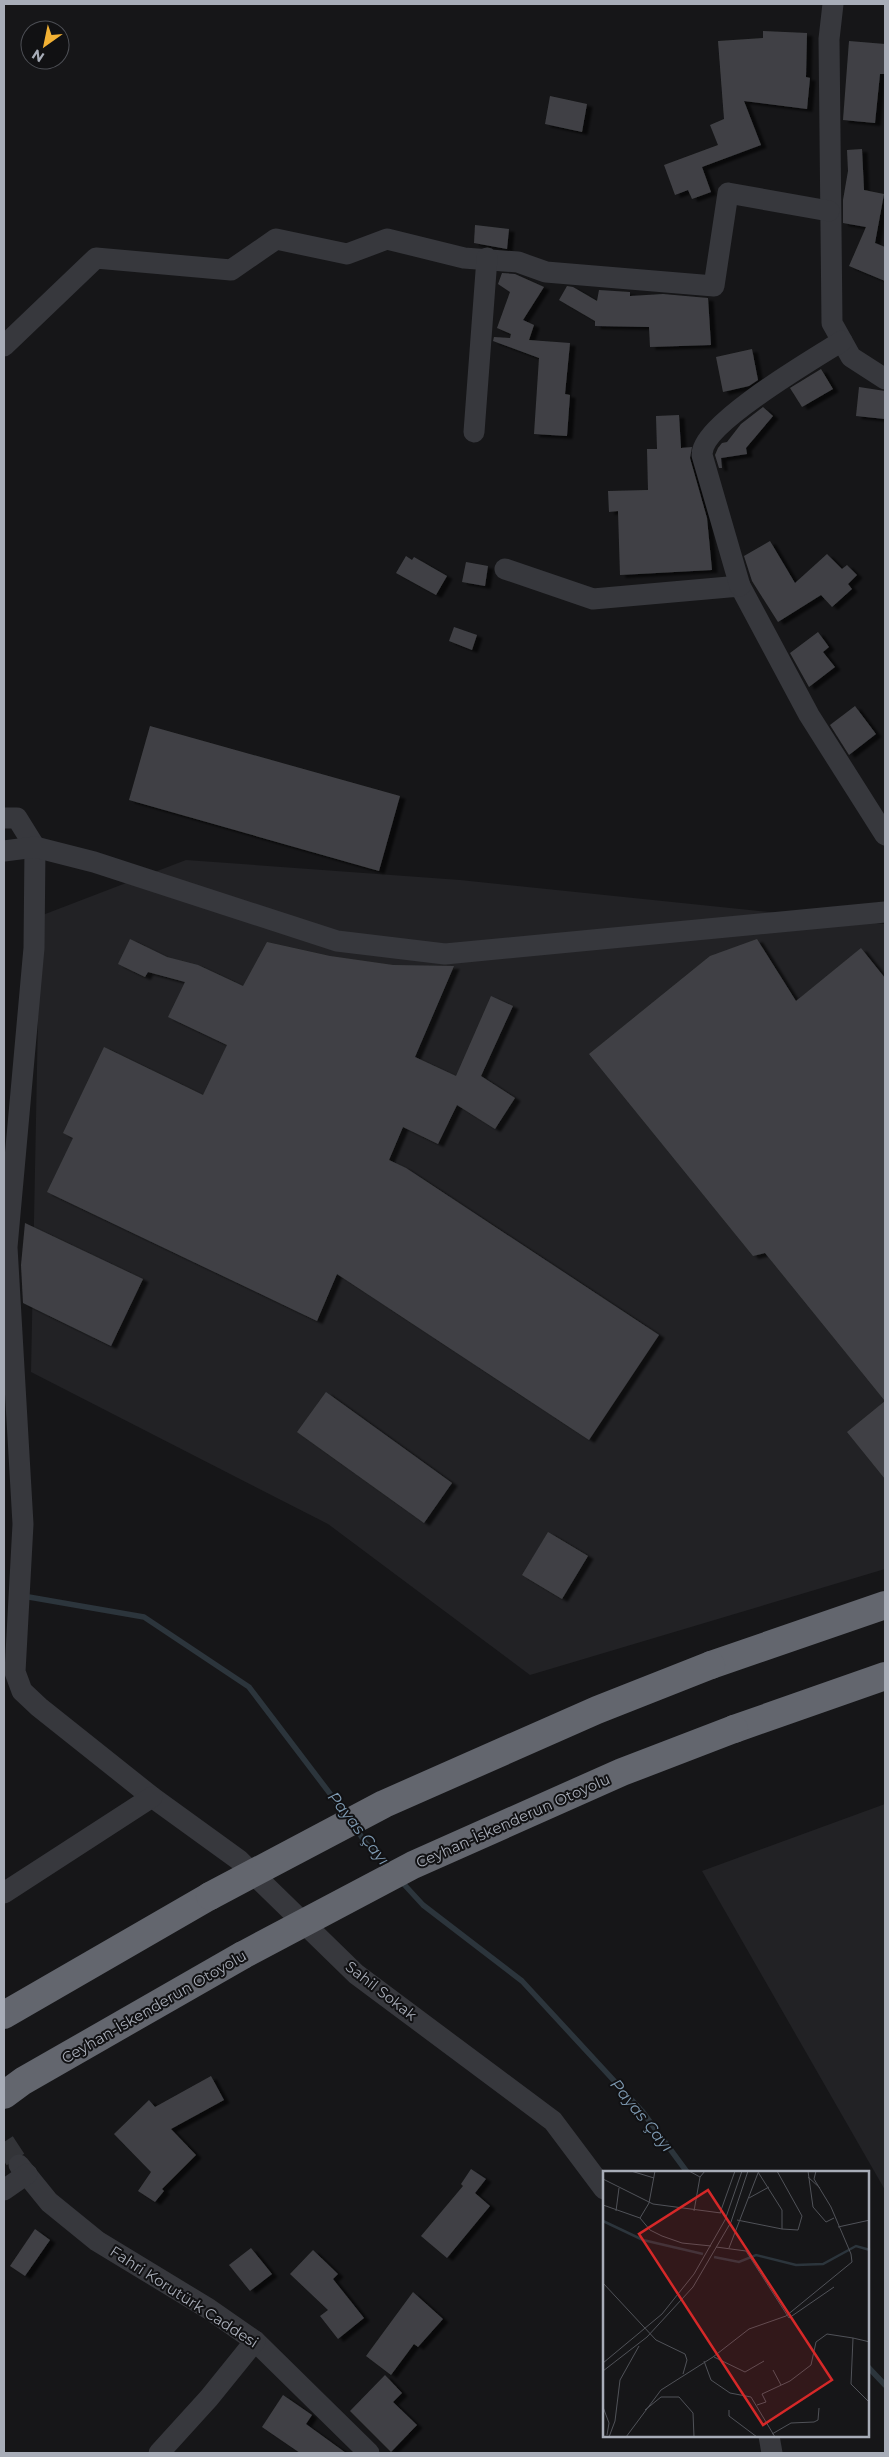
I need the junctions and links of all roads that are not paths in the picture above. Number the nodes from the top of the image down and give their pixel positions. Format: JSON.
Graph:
{"nodes":[{"id":1,"x":832,"y":4,"type":"edge"},
{"id":2,"x":829,"y":211,"type":"junction"},
{"id":3,"x":487,"y":258,"type":"junction"},
{"id":4,"x":842,"y":341,"type":"junction"},
{"id":5,"x":4,"y":346,"type":"edge"},
{"id":6,"x":885,"y":379,"type":"edge"},
{"id":7,"x":474,"y":432,"type":"dead end"},
{"id":8,"x":505,"y":569,"type":"dead end"},
{"id":9,"x":740,"y":586,"type":"junction"},
{"id":10,"x":4,"y":818,"type":"edge"},
{"id":11,"x":885,"y":835,"type":"edge"},
{"id":12,"x":34,"y":847,"type":"junction"},
{"id":13,"x":4,"y":852,"type":"edge"},
{"id":14,"x":885,"y":912,"type":"edge"},
{"id":15,"x":885,"y":1605,"type":"edge"},
{"id":16,"x":885,"y":1676,"type":"edge"},
{"id":17,"x":152,"y":1797,"type":"junction"},
{"id":18,"x":4,"y":1893,"type":"edge"},
{"id":19,"x":4,"y":2015,"type":"edge"},
{"id":20,"x":14,"y":2088,"type":"edge"},
{"id":21,"x":603,"y":2188,"type":"edge"},
{"id":22,"x":4,"y":2190,"type":"edge"},
{"id":23,"x":255,"y":2341,"type":"junction"},
{"id":24,"x":769,"y":2437,"type":"edge"},
{"id":25,"x":159,"y":2453,"type":"edge"},
{"id":26,"x":369,"y":2453,"type":"edge"},
{"id":27,"x":772,"y":2453,"type":"edge"}],
"edges":[{"from":1,"to":2,"type":"street"},
{"from":2,"to":3,"type":"street"},
{"from":2,"to":4,"type":"street"},
{"from":3,"to":5,"type":"street"},
{"from":3,"to":7,"type":"street"},
{"from":4,"to":6,"type":"street"},
{"from":4,"to":9,"type":"street"},
{"from":8,"to":9,"type":"street"},
{"from":9,"to":11,"type":"street"},
{"from":10,"to":12,"type":"street"},
{"from":12,"to":13,"type":"street"},
{"from":12,"to":14,"type":"street"},
{"from":12,"to":17,"type":"street","name":"Sahil Sokak"},
{"from":15,"to":19,"type":"highway","bridge":true},
{"from":16,"to":20,"type":"highway","name":"Ceyhan-İskenderun Otoyolu","bridge":true},
{"from":17,"to":18,"type":"street"},
{"from":17,"to":21,"type":"street","name":"Sahil Sokak"},
{"from":22,"to":23,"type":"street","name":"Fahri Korutürk Caddesi"},
{"from":23,"to":25,"type":"street"},
{"from":23,"to":26,"type":"street","name":"Fahri Korutürk Caddesi"},
{"from":24,"to":27,"type":"street"}]}
